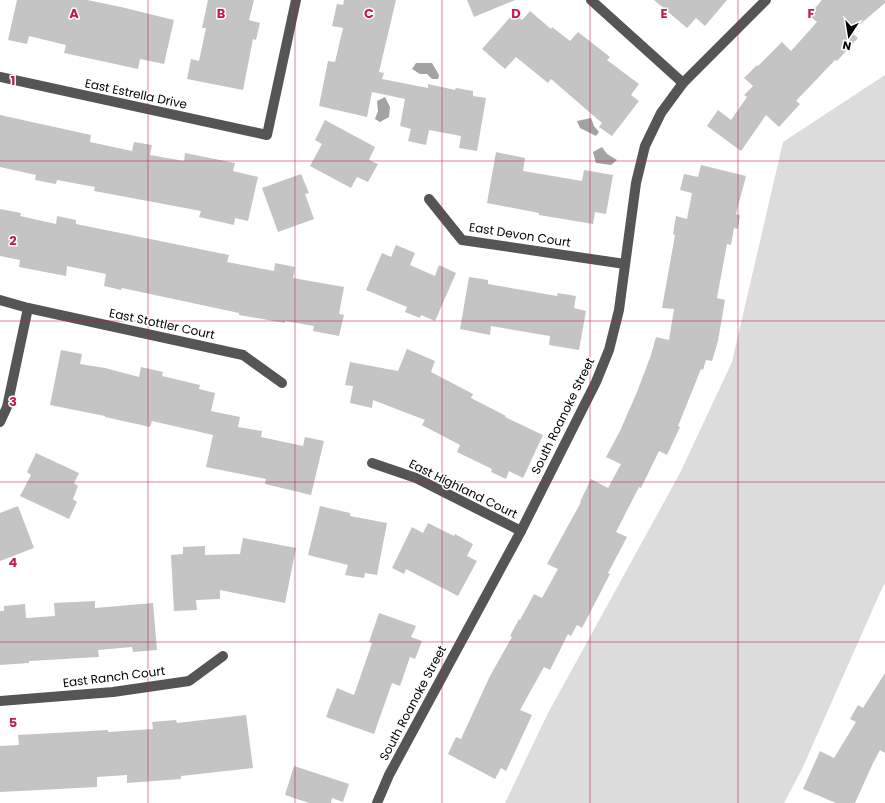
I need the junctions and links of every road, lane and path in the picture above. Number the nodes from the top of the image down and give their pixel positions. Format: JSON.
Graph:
{"nodes":[{"id":1,"x":296,"y":0,"type":"edge"},
{"id":2,"x":591,"y":0,"type":"edge"},
{"id":3,"x":766,"y":0,"type":"edge"},
{"id":4,"x":0,"y":78,"type":"edge"},
{"id":5,"x":683,"y":84,"type":"junction"},
{"id":6,"x":429,"y":199,"type":"dead end"},
{"id":7,"x":626,"y":264,"type":"junction"},
{"id":8,"x":0,"y":300,"type":"edge"},
{"id":9,"x":28,"y":308,"type":"junction"},
{"id":10,"x":282,"y":383,"type":"dead end"},
{"id":11,"x":0,"y":422,"type":"edge"},
{"id":12,"x":372,"y":463,"type":"dead end"},
{"id":13,"x":521,"y":531,"type":"junction"},
{"id":14,"x":223,"y":656,"type":"dead end"},
{"id":15,"x":0,"y":701,"type":"edge"},
{"id":16,"x":377,"y":803,"type":"edge"}],
"edges":[{"from":1,"to":4,"type":"street","name":"East Estrella Drive"},
{"from":2,"to":5,"type":"street"},
{"from":3,"to":5,"type":"street","name":"South Roanoke Street"},
{"from":5,"to":7,"type":"street","name":"South Roanoke Street"},
{"from":6,"to":7,"type":"street","name":"East Devon Court"},
{"from":7,"to":13,"type":"street","name":"South Roanoke Street"},
{"from":8,"to":9,"type":"street","name":"East Stottler Court"},
{"from":9,"to":10,"type":"street","name":"East Stottler Court"},
{"from":9,"to":11,"type":"street"},
{"from":12,"to":13,"type":"street","name":"East Highland Court"},
{"from":13,"to":16,"type":"street","name":"South Roanoke Street"},
{"from":14,"to":15,"type":"street","name":"East Ranch Court"}]}
